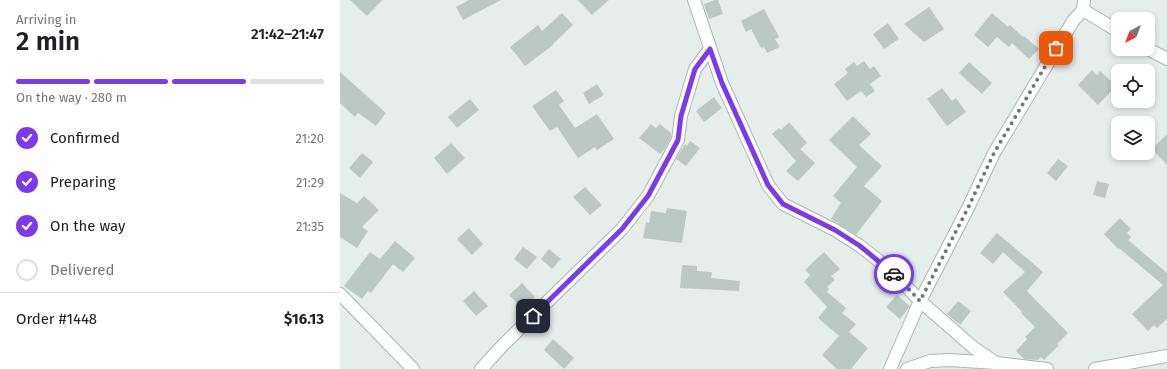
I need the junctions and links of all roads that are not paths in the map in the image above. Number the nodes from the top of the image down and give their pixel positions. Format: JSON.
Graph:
{"nodes":[{"id":1,"x":694,"y":0,"type":"edge"},
{"id":2,"x":1084,"y":5,"type":"edge"},
{"id":3,"x":1111,"y":26,"type":"edge"},
{"id":4,"x":710,"y":49,"type":"junction"},
{"id":5,"x":1155,"y":53,"type":"edge"},
{"id":6,"x":1167,"y":59,"type":"edge"},
{"id":7,"x":340,"y":294,"type":"edge"},
{"id":8,"x":920,"y":301,"type":"junction"},
{"id":9,"x":1167,"y":356,"type":"edge"},
{"id":10,"x":996,"y":362,"type":"junction"},
{"id":11,"x":413,"y":369,"type":"edge"},
{"id":12,"x":481,"y":369,"type":"edge"},
{"id":13,"x":890,"y":369,"type":"edge"},
{"id":14,"x":908,"y":369,"type":"edge"},
{"id":15,"x":1047,"y":369,"type":"edge"},
{"id":16,"x":1095,"y":369,"type":"edge"}],
"edges":[{"from":1,"to":4,"type":"street"},
{"from":2,"to":3,"type":"street"},
{"from":2,"to":8,"type":"street"},
{"from":4,"to":8,"type":"street"},
{"from":4,"to":12,"type":"street"},
{"from":5,"to":6,"type":"street"},
{"from":7,"to":11,"type":"street"},
{"from":8,"to":10,"type":"street"},
{"from":8,"to":13,"type":"street"},
{"from":9,"to":16,"type":"street"},
{"from":10,"to":14,"type":"street"},
{"from":10,"to":15,"type":"street"}]}
